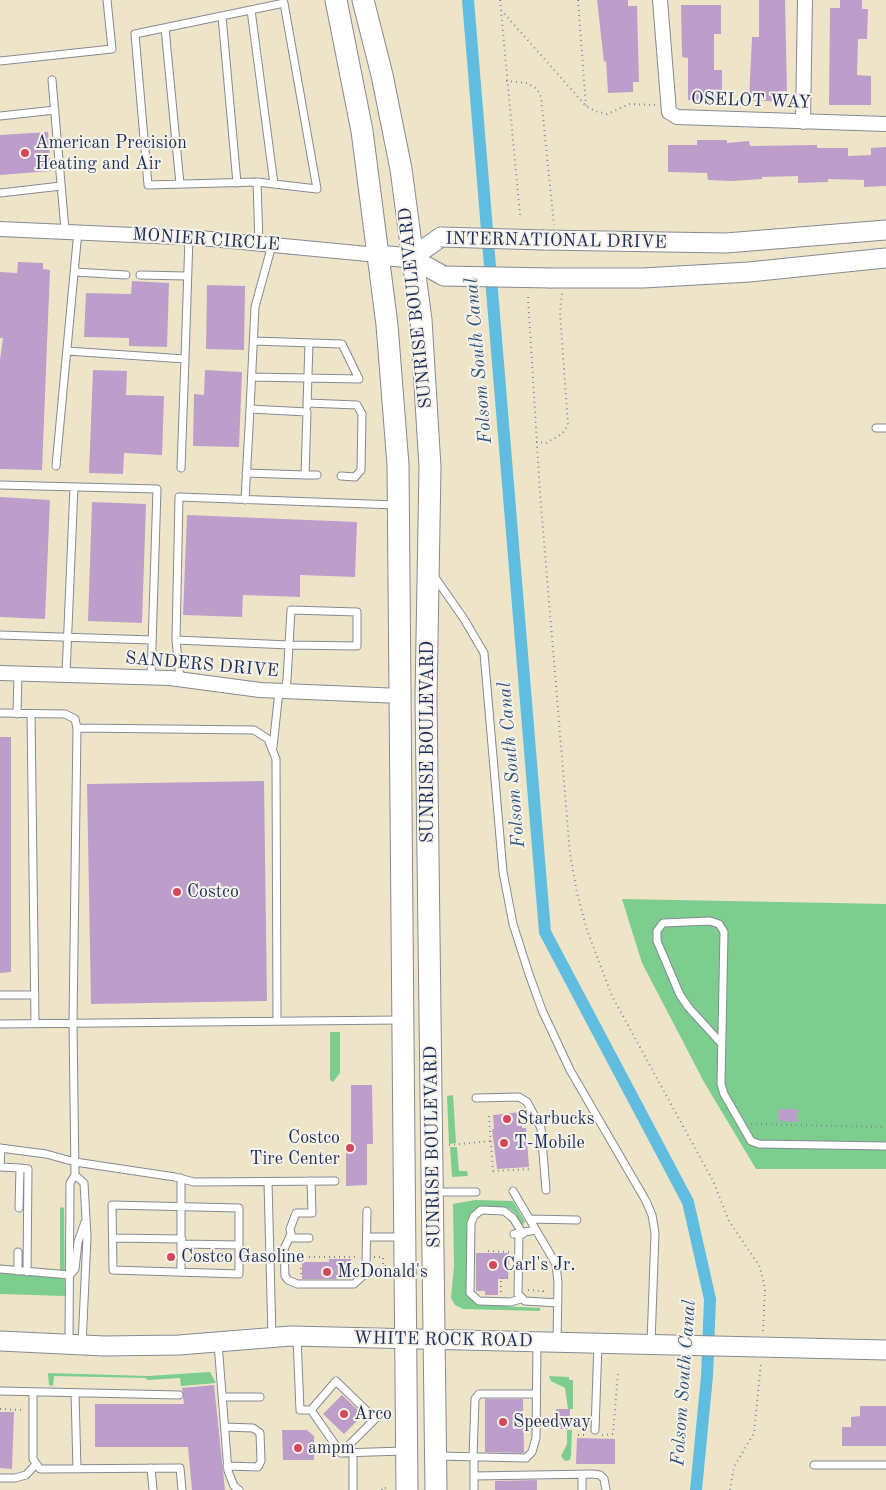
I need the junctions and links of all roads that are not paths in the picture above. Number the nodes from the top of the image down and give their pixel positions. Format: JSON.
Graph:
{"nodes":[{"id":1,"x":107,"y":0,"type":"edge"},
{"id":2,"x":336,"y":0,"type":"edge"},
{"id":3,"x":363,"y":0,"type":"edge"},
{"id":4,"x":660,"y":0,"type":"edge"},
{"id":5,"x":805,"y":0,"type":"edge"},
{"id":6,"x":251,"y":10,"type":"junction"},
{"id":7,"x":222,"y":16,"type":"junction"},
{"id":8,"x":165,"y":28,"type":"junction"},
{"id":9,"x":0,"y":61,"type":"edge"},
{"id":10,"x":52,"y":80,"type":"dead end"},
{"id":11,"x":55,"y":110,"type":"junction"},
{"id":12,"x":0,"y":116,"type":"edge"},
{"id":13,"x":803,"y":122,"type":"junction"},
{"id":14,"x":886,"y":124,"type":"edge"},
{"id":15,"x":257,"y":182,"type":"junction"},
{"id":16,"x":237,"y":183,"type":"junction"},
{"id":17,"x":180,"y":184,"type":"junction"},
{"id":18,"x":274,"y":184,"type":"junction"},
{"id":19,"x":61,"y":186,"type":"junction"},
{"id":20,"x":0,"y":193,"type":"edge"},
{"id":21,"x":0,"y":228,"type":"edge"},
{"id":22,"x":886,"y":230,"type":"edge"},
{"id":23,"x":72,"y":231,"type":"junction"},
{"id":24,"x":189,"y":237,"type":"junction"},
{"id":25,"x":266,"y":244,"type":"junction"},
{"id":26,"x":378,"y":255,"type":"junction"},
{"id":27,"x":412,"y":258,"type":"junction"},
{"id":28,"x":886,"y":258,"type":"edge"},
{"id":29,"x":74,"y":272,"type":"junction"},
{"id":30,"x":126,"y":274,"type":"dead end"},
{"id":31,"x":140,"y":275,"type":"dead end"},
{"id":32,"x":186,"y":276,"type":"junction"},
{"id":33,"x":254,"y":342,"type":"junction"},
{"id":34,"x":309,"y":343,"type":"junction"},
{"id":35,"x":67,"y":351,"type":"junction"},
{"id":36,"x":185,"y":359,"type":"junction"},
{"id":37,"x":252,"y":377,"type":"junction"},
{"id":38,"x":308,"y":378,"type":"junction"},
{"id":39,"x":307,"y":403,"type":"junction"},
{"id":40,"x":250,"y":409,"type":"junction"},
{"id":41,"x":307,"y":412,"type":"junction"},
{"id":42,"x":876,"y":428,"type":"dead end"},
{"id":43,"x":886,"y":428,"type":"edge"},
{"id":44,"x":56,"y":466,"type":"dead end"},
{"id":45,"x":180,"y":468,"type":"dead end"},
{"id":46,"x":246,"y":473,"type":"junction"},
{"id":47,"x":305,"y":475,"type":"junction"},
{"id":48,"x":317,"y":475,"type":"dead end"},
{"id":49,"x":341,"y":476,"type":"dead end"},
{"id":50,"x":0,"y":485,"type":"edge"},
{"id":51,"x":74,"y":487,"type":"junction"},
{"id":52,"x":245,"y":500,"type":"junction"},
{"id":53,"x":398,"y":505,"type":"junction"},
{"id":54,"x":428,"y":569,"type":"junction"},
{"id":55,"x":0,"y":635,"type":"edge"},
{"id":56,"x":68,"y":637,"type":"junction"},
{"id":57,"x":152,"y":640,"type":"junction"},
{"id":58,"x":176,"y":640,"type":"junction"},
{"id":59,"x":289,"y":645,"type":"junction"},
{"id":60,"x":0,"y":673,"type":"edge"},
{"id":61,"x":18,"y":673,"type":"junction"},
{"id":62,"x":66,"y":674,"type":"junction"},
{"id":63,"x":151,"y":677,"type":"junction"},
{"id":64,"x":180,"y":679,"type":"junction"},
{"id":65,"x":282,"y":691,"type":"junction"},
{"id":66,"x":401,"y":696,"type":"junction"},
{"id":67,"x":0,"y":714,"type":"edge"},
{"id":68,"x":17,"y":714,"type":"junction"},
{"id":69,"x":31,"y":714,"type":"junction"},
{"id":70,"x":77,"y":728,"type":"junction"},
{"id":71,"x":273,"y":747,"type":"junction"},
{"id":72,"x":427,"y":764,"type":"junction"},
{"id":73,"x":0,"y":995,"type":"edge"},
{"id":74,"x":35,"y":995,"type":"junction"},
{"id":75,"x":404,"y":1020,"type":"junction"},
{"id":76,"x":277,"y":1021,"type":"junction"},
{"id":77,"x":35,"y":1023,"type":"junction"},
{"id":78,"x":73,"y":1023,"type":"junction"},
{"id":79,"x":0,"y":1024,"type":"edge"},
{"id":80,"x":721,"y":1043,"type":"junction"},
{"id":81,"x":476,"y":1098,"type":"dead end"},
{"id":82,"x":886,"y":1146,"type":"edge"},
{"id":83,"x":0,"y":1148,"type":"edge"},
{"id":84,"x":75,"y":1162,"type":"junction"},
{"id":85,"x":0,"y":1167,"type":"edge"},
{"id":86,"x":20,"y":1168,"type":"junction"},
{"id":87,"x":76,"y":1175,"type":"junction"},
{"id":88,"x":181,"y":1178,"type":"junction"},
{"id":89,"x":336,"y":1181,"type":"dead end"},
{"id":90,"x":268,"y":1182,"type":"junction"},
{"id":91,"x":311,"y":1182,"type":"junction"},
{"id":92,"x":546,"y":1190,"type":"dead end"},
{"id":93,"x":513,"y":1191,"type":"dead end"},
{"id":94,"x":433,"y":1192,"type":"junction"},
{"id":95,"x":476,"y":1192,"type":"dead end"},
{"id":96,"x":182,"y":1207,"type":"junction"},
{"id":97,"x":19,"y":1208,"type":"dead end"},
{"id":98,"x":366,"y":1211,"type":"dead end"},
{"id":99,"x":530,"y":1219,"type":"junction"},
{"id":100,"x":577,"y":1220,"type":"dead end"},
{"id":101,"x":86,"y":1221,"type":"junction"},
{"id":102,"x":536,"y":1230,"type":"junction"},
{"id":103,"x":291,"y":1234,"type":"junction"},
{"id":104,"x":518,"y":1234,"type":"junction"},
{"id":105,"x":367,"y":1237,"type":"junction"},
{"id":106,"x":406,"y":1237,"type":"junction"},
{"id":107,"x":113,"y":1238,"type":"junction"},
{"id":108,"x":309,"y":1238,"type":"dead end"},
{"id":109,"x":182,"y":1241,"type":"junction"},
{"id":110,"x":239,"y":1245,"type":"junction"},
{"id":111,"x":18,"y":1252,"type":"dead end"},
{"id":112,"x":0,"y":1269,"type":"edge"},
{"id":113,"x":18,"y":1271,"type":"junction"},
{"id":114,"x":27,"y":1272,"type":"junction"},
{"id":115,"x":181,"y":1272,"type":"junction"},
{"id":116,"x":70,"y":1275,"type":"junction"},
{"id":117,"x":521,"y":1299,"type":"junction"},
{"id":118,"x":558,"y":1303,"type":"junction"},
{"id":119,"x":297,"y":1336,"type":"junction"},
{"id":120,"x":272,"y":1338,"type":"junction"},
{"id":121,"x":406,"y":1340,"type":"junction"},
{"id":122,"x":436,"y":1340,"type":"junction"},
{"id":123,"x":0,"y":1341,"type":"edge"},
{"id":124,"x":218,"y":1342,"type":"junction"},
{"id":125,"x":537,"y":1342,"type":"junction"},
{"id":126,"x":557,"y":1342,"type":"junction"},
{"id":127,"x":598,"y":1343,"type":"junction"},
{"id":128,"x":657,"y":1343,"type":"junction"},
{"id":129,"x":76,"y":1345,"type":"junction"},
{"id":130,"x":886,"y":1350,"type":"edge"},
{"id":131,"x":0,"y":1391,"type":"edge"},
{"id":132,"x":33,"y":1392,"type":"junction"},
{"id":133,"x":75,"y":1393,"type":"junction"},
{"id":134,"x":536,"y":1394,"type":"junction"},
{"id":135,"x":180,"y":1395,"type":"dead end"},
{"id":136,"x":222,"y":1397,"type":"junction"},
{"id":137,"x":260,"y":1398,"type":"dead end"},
{"id":138,"x":311,"y":1410,"type":"junction"},
{"id":139,"x":225,"y":1427,"type":"junction"},
{"id":140,"x":595,"y":1432,"type":"road end"},
{"id":141,"x":407,"y":1451,"type":"junction"},
{"id":142,"x":353,"y":1452,"type":"junction"},
{"id":143,"x":341,"y":1453,"type":"junction"},
{"id":144,"x":436,"y":1456,"type":"junction"},
{"id":145,"x":473,"y":1457,"type":"junction"},
{"id":146,"x":36,"y":1464,"type":"junction"},
{"id":147,"x":886,"y":1464,"type":"edge"},
{"id":148,"x":228,"y":1466,"type":"junction"},
{"id":149,"x":814,"y":1466,"type":"dead end"},
{"id":150,"x":77,"y":1468,"type":"junction"},
{"id":151,"x":151,"y":1468,"type":"junction"},
{"id":152,"x":582,"y":1475,"type":"junction"},
{"id":153,"x":474,"y":1476,"type":"junction"},
{"id":154,"x":0,"y":1478,"type":"edge"},
{"id":155,"x":153,"y":1490,"type":"edge"},
{"id":156,"x":182,"y":1490,"type":"edge"},
{"id":157,"x":240,"y":1490,"type":"edge"},
{"id":158,"x":353,"y":1490,"type":"edge"},
{"id":159,"x":407,"y":1490,"type":"edge"},
{"id":160,"x":436,"y":1490,"type":"edge"},
{"id":161,"x":474,"y":1490,"type":"edge"},
{"id":162,"x":582,"y":1490,"type":"edge"},
{"id":163,"x":606,"y":1490,"type":"edge"}],
"edges":[{"from":1,"to":9,"type":"lane"},
{"from":2,"to":26,"type":"main road","name":"SUNRISE BOULEVARD"},
{"from":3,"to":27,"type":"main road","name":"SUNRISE BOULEVARD"},
{"from":4,"to":13,"type":"street","name":"OSELOT WAY"},
{"from":5,"to":13,"type":"street"},
{"from":6,"to":7,"type":"lane"},
{"from":6,"to":18,"type":"lane"},
{"from":6,"to":18,"type":"lane"},
{"from":7,"to":8,"type":"lane"},
{"from":7,"to":16,"type":"lane"},
{"from":8,"to":17,"type":"lane"},
{"from":8,"to":17,"type":"lane"},
{"from":10,"to":11,"type":"lane"},
{"from":11,"to":12,"type":"lane"},
{"from":11,"to":19,"type":"lane"},
{"from":13,"to":14,"type":"street","name":"OSELOT WAY"},
{"from":15,"to":16,"type":"lane"},
{"from":15,"to":18,"type":"lane"},
{"from":15,"to":25,"type":"lane"},
{"from":16,"to":17,"type":"lane"},
{"from":19,"to":20,"type":"lane"},
{"from":19,"to":23,"type":"lane"},
{"from":21,"to":23,"type":"street","name":"MONIER CIRCLE"},
{"from":22,"to":27,"type":"main road","name":"INTERNATIONAL DRIVE","bridge":true},
{"from":23,"to":24,"type":"street","name":"MONIER CIRCLE"},
{"from":23,"to":29,"type":"lane"},
{"from":24,"to":25,"type":"street","name":"MONIER CIRCLE"},
{"from":24,"to":32,"type":"lane"},
{"from":25,"to":26,"type":"street","name":"MONIER CIRCLE"},
{"from":25,"to":33,"type":"lane"},
{"from":26,"to":27,"type":"main road","name":"MONIER CIRCLE"},
{"from":26,"to":53,"type":"main road","name":"SUNRISE BOULEVARD"},
{"from":27,"to":28,"type":"main road","name":"INTERNATIONAL DRIVE","bridge":true},
{"from":27,"to":54,"type":"main road","name":"SUNRISE BOULEVARD"},
{"from":29,"to":30,"type":"lane"},
{"from":29,"to":35,"type":"lane"},
{"from":31,"to":32,"type":"lane"},
{"from":32,"to":36,"type":"lane"},
{"from":33,"to":34,"type":"lane"},
{"from":33,"to":37,"type":"lane"},
{"from":34,"to":38,"type":"lane"},
{"from":34,"to":38,"type":"lane"},
{"from":35,"to":36,"type":"lane"},
{"from":35,"to":44,"type":"lane"},
{"from":36,"to":45,"type":"lane"},
{"from":37,"to":38,"type":"lane"},
{"from":37,"to":40,"type":"lane"},
{"from":38,"to":39,"type":"lane"},
{"from":39,"to":41,"type":"lane"},
{"from":39,"to":49,"type":"lane"},
{"from":40,"to":41,"type":"lane"},
{"from":40,"to":46,"type":"lane"},
{"from":41,"to":47,"type":"lane"},
{"from":42,"to":43,"type":"lane"},
{"from":46,"to":47,"type":"lane"},
{"from":46,"to":52,"type":"lane"},
{"from":47,"to":48,"type":"lane"},
{"from":50,"to":51,"type":"lane"},
{"from":51,"to":56,"type":"lane"},
{"from":51,"to":57,"type":"lane"},
{"from":52,"to":53,"type":"lane"},
{"from":52,"to":58,"type":"lane"},
{"from":53,"to":66,"type":"main road","name":"SUNRISE BOULEVARD"},
{"from":54,"to":72,"type":"main road","name":"SUNRISE BOULEVARD"},
{"from":54,"to":128,"type":"lane"},
{"from":55,"to":56,"type":"lane"},
{"from":56,"to":57,"type":"lane"},
{"from":56,"to":62,"type":"lane"},
{"from":57,"to":63,"type":"lane"},
{"from":58,"to":59,"type":"lane"},
{"from":58,"to":64,"type":"lane"},
{"from":59,"to":59,"type":"lane"},
{"from":59,"to":65,"type":"lane"},
{"from":60,"to":61,"type":"street","name":"SANDERS DRIVE"},
{"from":61,"to":62,"type":"street","name":"SANDERS DRIVE"},
{"from":61,"to":68,"type":"lane"},
{"from":62,"to":63,"type":"street","name":"SANDERS DRIVE"},
{"from":63,"to":64,"type":"street","name":"SANDERS DRIVE"},
{"from":64,"to":65,"type":"street","name":"SANDERS DRIVE"},
{"from":65,"to":66,"type":"street","name":"SANDERS DRIVE"},
{"from":65,"to":71,"type":"lane"},
{"from":66,"to":72,"type":"main road"},
{"from":66,"to":75,"type":"main road","name":"SUNRISE BOULEVARD"},
{"from":67,"to":68,"type":"lane"},
{"from":68,"to":69,"type":"lane"},
{"from":69,"to":70,"type":"lane"},
{"from":69,"to":74,"type":"lane"},
{"from":70,"to":71,"type":"lane"},
{"from":70,"to":78,"type":"lane"},
{"from":71,"to":76,"type":"lane"},
{"from":72,"to":94,"type":"main road","name":"SUNRISE BOULEVARD"},
{"from":73,"to":74,"type":"lane"},
{"from":74,"to":77,"type":"lane"},
{"from":75,"to":76,"type":"lane"},
{"from":75,"to":106,"type":"main road","name":"SUNRISE BOULEVARD"},
{"from":76,"to":78,"type":"lane"},
{"from":77,"to":78,"type":"lane"},
{"from":77,"to":79,"type":"lane"},
{"from":78,"to":84,"type":"lane"},
{"from":80,"to":80,"type":"lane"},
{"from":80,"to":82,"type":"lane"},
{"from":81,"to":92,"type":"lane"},
{"from":83,"to":84,"type":"lane"},
{"from":83,"to":85,"type":"lane"},
{"from":84,"to":87,"type":"lane"},
{"from":84,"to":88,"type":"lane"},
{"from":85,"to":86,"type":"lane"},
{"from":86,"to":97,"type":"lane"},
{"from":86,"to":114,"type":"lane"},
{"from":87,"to":101,"type":"lane"},
{"from":87,"to":116,"type":"lane"},
{"from":88,"to":90,"type":"lane"},
{"from":88,"to":96,"type":"lane"},
{"from":89,"to":91,"type":"lane"},
{"from":90,"to":91,"type":"lane"},
{"from":90,"to":120,"type":"lane"},
{"from":91,"to":103,"type":"lane"},
{"from":93,"to":99,"type":"lane"},
{"from":94,"to":95,"type":"lane"},
{"from":94,"to":122,"type":"main road","name":"SUNRISE BOULEVARD"},
{"from":96,"to":107,"type":"lane"},
{"from":96,"to":109,"type":"lane"},
{"from":96,"to":110,"type":"lane"},
{"from":98,"to":105,"type":"lane"},
{"from":99,"to":100,"type":"lane"},
{"from":99,"to":102,"type":"lane"},
{"from":101,"to":116,"type":"lane"},
{"from":101,"to":129,"type":"lane"},
{"from":102,"to":104,"type":"lane"},
{"from":102,"to":118,"type":"lane"},
{"from":103,"to":105,"type":"lane"},
{"from":103,"to":108,"type":"lane"},
{"from":104,"to":117,"type":"lane"},
{"from":104,"to":117,"type":"lane"},
{"from":105,"to":106,"type":"lane"},
{"from":106,"to":121,"type":"main road","name":"SUNRISE BOULEVARD"},
{"from":107,"to":109,"type":"lane"},
{"from":107,"to":115,"type":"lane"},
{"from":109,"to":110,"type":"lane"},
{"from":109,"to":115,"type":"lane"},
{"from":110,"to":115,"type":"lane"},
{"from":111,"to":113,"type":"lane"},
{"from":112,"to":113,"type":"lane"},
{"from":113,"to":114,"type":"lane"},
{"from":114,"to":116,"type":"lane"},
{"from":116,"to":129,"type":"lane"},
{"from":117,"to":118,"type":"lane"},
{"from":118,"to":126,"type":"lane"},
{"from":119,"to":120,"type":"main road","name":"WHITE ROCK ROAD"},
{"from":119,"to":121,"type":"main road","name":"WHITE ROCK ROAD"},
{"from":119,"to":138,"type":"lane"},
{"from":120,"to":124,"type":"main road","name":"WHITE ROCK ROAD"},
{"from":121,"to":122,"type":"main road","name":"WHITE ROCK ROAD"},
{"from":121,"to":141,"type":"main road","name":"SUNRISE BOULEVARD"},
{"from":122,"to":125,"type":"main road","name":"WHITE ROCK ROAD"},
{"from":122,"to":144,"type":"main road","name":"SUNRISE BOULEVARD"},
{"from":123,"to":129,"type":"main road","name":"WHITE ROCK ROAD"},
{"from":124,"to":129,"type":"main road","name":"WHITE ROCK ROAD"},
{"from":124,"to":136,"type":"lane"},
{"from":125,"to":126,"type":"main road","name":"WHITE ROCK ROAD"},
{"from":125,"to":134,"type":"lane"},
{"from":126,"to":127,"type":"main road","name":"WHITE ROCK ROAD"},
{"from":127,"to":128,"type":"main road","name":"WHITE ROCK ROAD"},
{"from":127,"to":140,"type":"lane"},
{"from":128,"to":130,"type":"main road","name":"WHITE ROCK ROAD"},
{"from":131,"to":132,"type":"lane"},
{"from":132,"to":133,"type":"lane"},
{"from":132,"to":146,"type":"lane"},
{"from":133,"to":135,"type":"lane"},
{"from":133,"to":150,"type":"lane"},
{"from":134,"to":145,"type":"lane"},
{"from":134,"to":145,"type":"lane"},
{"from":136,"to":137,"type":"lane"},
{"from":136,"to":139,"type":"lane"},
{"from":138,"to":143,"type":"lane"},
{"from":138,"to":143,"type":"lane"},
{"from":139,"to":148,"type":"lane"},
{"from":139,"to":148,"type":"lane"},
{"from":141,"to":142,"type":"lane"},
{"from":141,"to":159,"type":"main road","name":"SUNRISE BOULEVARD"},
{"from":142,"to":143,"type":"lane"},
{"from":142,"to":158,"type":"lane"},
{"from":144,"to":145,"type":"lane"},
{"from":144,"to":160,"type":"main road","name":"SUNRISE BOULEVARD"},
{"from":145,"to":153,"type":"lane"},
{"from":146,"to":150,"type":"lane"},
{"from":146,"to":154,"type":"lane"},
{"from":147,"to":149,"type":"lane"},
{"from":148,"to":157,"type":"lane"},
{"from":150,"to":151,"type":"lane"},
{"from":151,"to":155,"type":"lane"},
{"from":151,"to":156,"type":"lane"},
{"from":152,"to":153,"type":"lane"},
{"from":152,"to":162,"type":"lane"},
{"from":152,"to":163,"type":"lane"},
{"from":153,"to":161,"type":"lane"}]}
